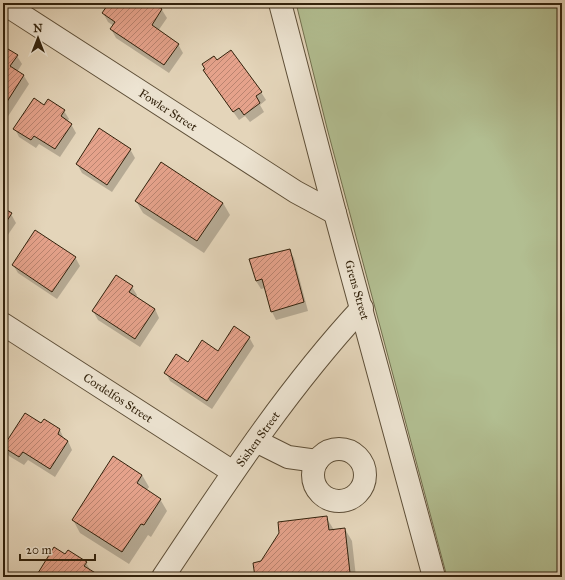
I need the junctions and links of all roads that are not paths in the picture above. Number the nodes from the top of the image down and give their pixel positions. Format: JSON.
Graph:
{"nodes":[{"id":1,"x":280,"y":3,"type":"edge"},
{"id":2,"x":3,"y":4,"type":"edge"},
{"id":3,"x":335,"y":213,"type":"junction"},
{"id":4,"x":362,"y":308,"type":"junction"},
{"id":5,"x":3,"y":325,"type":"edge"},
{"id":6,"x":256,"y":441,"type":"junction"},
{"id":7,"x":317,"y":461,"type":"dead end"},
{"id":8,"x":233,"y":472,"type":"junction"},
{"id":9,"x":163,"y":577,"type":"edge"},
{"id":10,"x":434,"y":577,"type":"edge"}],
"edges":[{"from":1,"to":3,"type":"street","name":"Grens Street"},
{"from":2,"to":3,"type":"street","name":"Fowler Street"},
{"from":3,"to":4,"type":"street","name":"Grens Street"},
{"from":4,"to":6,"type":"street","name":"Sishen Street"},
{"from":4,"to":10,"type":"street","name":"Grens Street"},
{"from":5,"to":8,"type":"street","name":"Cordelfos Street"},
{"from":6,"to":7,"type":"street"},
{"from":6,"to":8,"type":"street","name":"Sishen Street"},
{"from":8,"to":9,"type":"street","name":"Sishen Street"}]}
